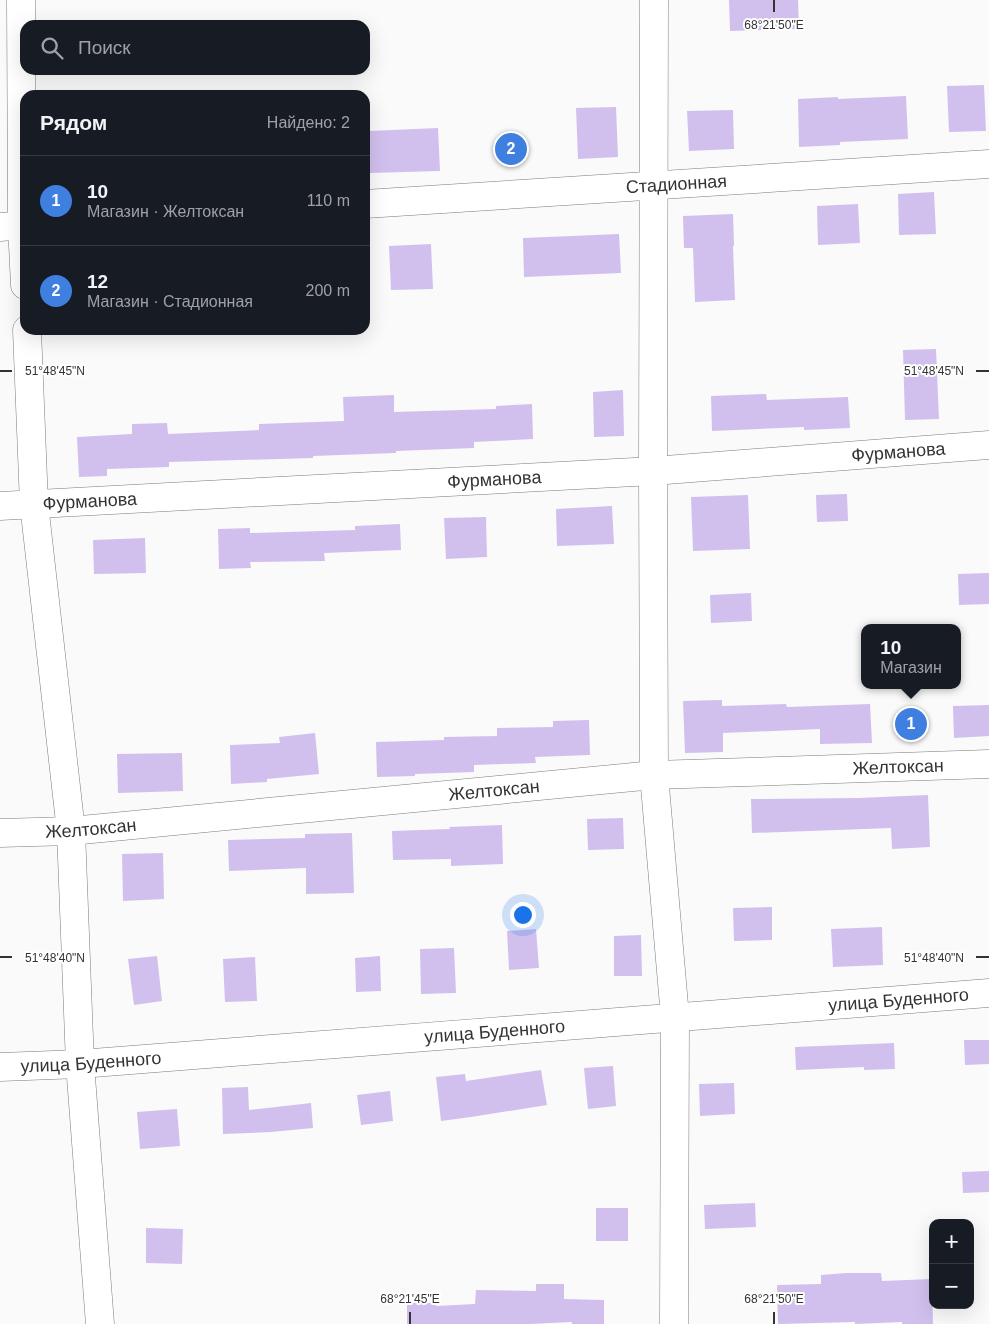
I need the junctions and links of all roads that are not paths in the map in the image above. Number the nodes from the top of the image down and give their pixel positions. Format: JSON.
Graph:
{"nodes":[{"id":1,"x":21,"y":0,"type":"edge"},
{"id":2,"x":654,"y":0,"type":"edge"},
{"id":3,"x":21,"y":20,"type":"edge"},
{"id":4,"x":20,"y":45,"type":"edge"},
{"id":5,"x":989,"y":164,"type":"edge"},
{"id":6,"x":654,"y":186,"type":"junction"},
{"id":7,"x":370,"y":204,"type":"edge"},
{"id":8,"x":16,"y":226,"type":"edge"},
{"id":9,"x":20,"y":252,"type":"edge"},
{"id":10,"x":27,"y":335,"type":"edge"},
{"id":11,"x":989,"y":445,"type":"edge"},
{"id":12,"x":653,"y":470,"type":"junction"},
{"id":13,"x":34,"y":504,"type":"junction"},
{"id":14,"x":0,"y":506,"type":"edge"},
{"id":15,"x":989,"y":764,"type":"edge"},
{"id":16,"x":654,"y":775,"type":"junction"},
{"id":17,"x":71,"y":831,"type":"junction"},
{"id":18,"x":0,"y":833,"type":"edge"},
{"id":19,"x":989,"y":993,"type":"edge"},
{"id":20,"x":675,"y":1017,"type":"junction"},
{"id":21,"x":80,"y":1064,"type":"junction"},
{"id":22,"x":0,"y":1067,"type":"edge"},
{"id":23,"x":100,"y":1324,"type":"edge"},
{"id":24,"x":674,"y":1324,"type":"edge"}],
"edges":[{"from":1,"to":3,"type":"street"},
{"from":2,"to":6,"type":"street"},
{"from":4,"to":8,"type":"street"},
{"from":5,"to":6,"type":"street","name":"Стадионная"},
{"from":6,"to":7,"type":"street","name":"Стадионная"},
{"from":6,"to":12,"type":"street"},
{"from":8,"to":9,"type":"street"},
{"from":10,"to":13,"type":"street"},
{"from":11,"to":12,"type":"street","name":"Фурманова"},
{"from":12,"to":13,"type":"street","name":"Фурманова"},
{"from":12,"to":16,"type":"street"},
{"from":13,"to":14,"type":"street","name":"Фурманова"},
{"from":13,"to":17,"type":"street"},
{"from":15,"to":16,"type":"street","name":"Желтоксан"},
{"from":16,"to":17,"type":"street","name":"Желтоксан"},
{"from":16,"to":20,"type":"street"},
{"from":17,"to":18,"type":"street","name":"Желтоксан"},
{"from":17,"to":21,"type":"street"},
{"from":19,"to":20,"type":"street","name":"улица Буденного"},
{"from":20,"to":21,"type":"street","name":"улица Буденного"},
{"from":20,"to":24,"type":"street"},
{"from":21,"to":22,"type":"street","name":"улица Буденного"},
{"from":21,"to":23,"type":"street"}]}
